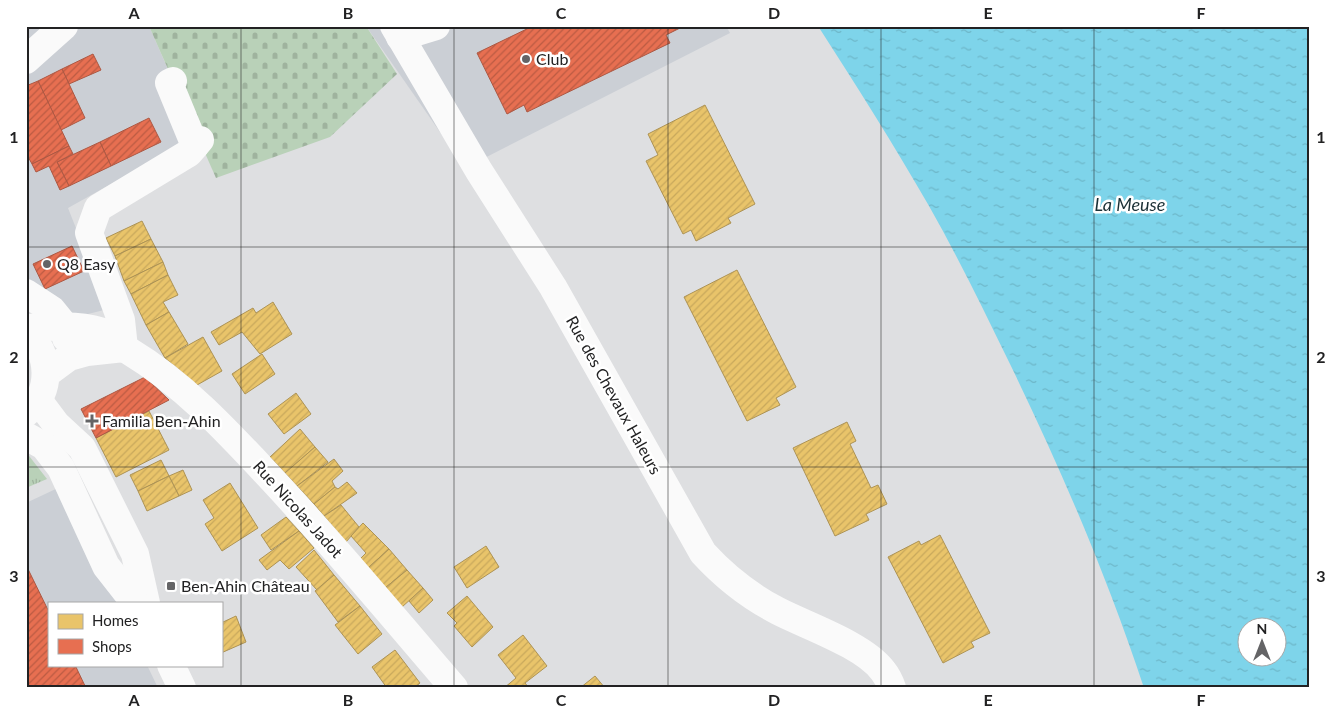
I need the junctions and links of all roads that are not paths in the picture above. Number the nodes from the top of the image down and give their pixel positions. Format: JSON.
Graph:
{"nodes":[{"id":1,"x":64,"y":26,"type":"edge"},
{"id":2,"x":435,"y":26,"type":"edge"},
{"id":3,"x":397,"y":32,"type":"edge"},
{"id":4,"x":26,"y":60,"type":"edge"},
{"id":5,"x":173,"y":81,"type":"dead end"},
{"id":6,"x":26,"y":293,"type":"edge"},
{"id":7,"x":65,"y":326,"type":"junction"},
{"id":8,"x":26,"y":328,"type":"edge"},
{"id":9,"x":26,"y":332,"type":"edge"},
{"id":10,"x":124,"y":348,"type":"junction"},
{"id":11,"x":69,"y":357,"type":"junction"},
{"id":12,"x":46,"y":374,"type":"junction"},
{"id":13,"x":32,"y":406,"type":"edge"},
{"id":14,"x":26,"y":436,"type":"edge"},
{"id":15,"x":134,"y":602,"type":"edge"},
{"id":16,"x":146,"y":602,"type":"edge"},
{"id":17,"x":171,"y":666,"type":"edge"},
{"id":18,"x":182,"y":688,"type":"edge"},
{"id":19,"x":454,"y":688,"type":"edge"},
{"id":20,"x":892,"y":688,"type":"edge"}],
"edges":[{"from":1,"to":4,"type":"street"},
{"from":2,"to":3,"type":"street"},
{"from":3,"to":20,"type":"street","name":"Rue des Chevaux Haleurs"},
{"from":5,"to":10,"type":"street"},
{"from":6,"to":7,"type":"street"},
{"from":7,"to":8,"type":"street","name":"Rue Nicolas Jadot"},
{"from":7,"to":10,"type":"street","name":"Rue Nicolas Jadot"},
{"from":7,"to":11,"type":"street"},
{"from":9,"to":12,"type":"street"},
{"from":10,"to":11,"type":"street"},
{"from":10,"to":19,"type":"street","name":"Rue Nicolas Jadot"},
{"from":11,"to":12,"type":"street"},
{"from":12,"to":13,"type":"street"},
{"from":13,"to":16,"type":"street"},
{"from":14,"to":15,"type":"street"},
{"from":17,"to":18,"type":"street"}]}
